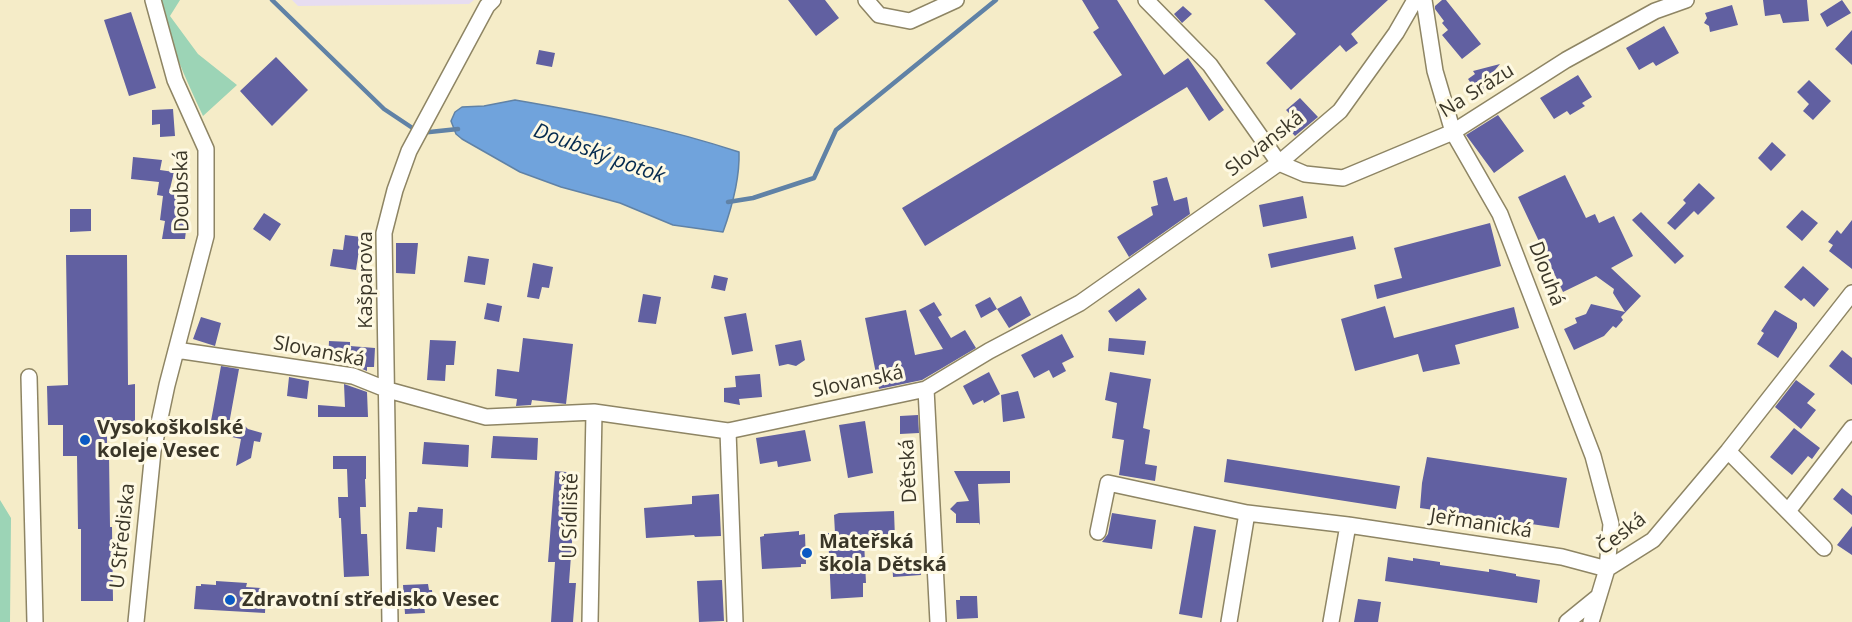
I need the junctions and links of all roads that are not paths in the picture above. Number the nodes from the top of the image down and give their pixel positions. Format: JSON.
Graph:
{"nodes":[{"id":1,"x":153,"y":0,"type":"edge"},
{"id":2,"x":493,"y":0,"type":"edge"},
{"id":3,"x":866,"y":0,"type":"edge"},
{"id":4,"x":956,"y":0,"type":"edge"},
{"id":5,"x":1146,"y":0,"type":"edge"},
{"id":6,"x":1415,"y":0,"type":"edge"},
{"id":7,"x":1424,"y":0,"type":"edge"},
{"id":8,"x":1686,"y":0,"type":"edge"},
{"id":9,"x":1454,"y":132,"type":"junction"},
{"id":10,"x":1279,"y":163,"type":"junction"},
{"id":11,"x":1852,"y":293,"type":"edge"},
{"id":12,"x":176,"y":350,"type":"junction"},
{"id":13,"x":28,"y":378,"type":"dead end"},
{"id":14,"x":926,"y":389,"type":"junction"},
{"id":15,"x":388,"y":390,"type":"junction"},
{"id":16,"x":594,"y":412,"type":"junction"},
{"id":17,"x":1852,"y":428,"type":"edge"},
{"id":18,"x":728,"y":431,"type":"junction"},
{"id":19,"x":1728,"y":450,"type":"junction"},
{"id":20,"x":1788,"y":511,"type":"junction"},
{"id":21,"x":1247,"y":513,"type":"junction"},
{"id":22,"x":1348,"y":525,"type":"junction"},
{"id":23,"x":1098,"y":532,"type":"dead end"},
{"id":24,"x":1824,"y":548,"type":"dead end"},
{"id":25,"x":1607,"y":569,"type":"junction"},
{"id":26,"x":1599,"y":596,"type":"junction"},
{"id":27,"x":35,"y":622,"type":"edge"},
{"id":28,"x":136,"y":622,"type":"edge"},
{"id":29,"x":390,"y":622,"type":"edge"},
{"id":30,"x":590,"y":622,"type":"edge"},
{"id":31,"x":735,"y":622,"type":"edge"},
{"id":32,"x":938,"y":622,"type":"edge"},
{"id":33,"x":1229,"y":622,"type":"edge"},
{"id":34,"x":1331,"y":622,"type":"edge"},
{"id":35,"x":1567,"y":622,"type":"edge"},
{"id":36,"x":1591,"y":622,"type":"edge"}],
"edges":[{"from":1,"to":12,"type":"street","name":"Doubská"},
{"from":2,"to":15,"type":"street","name":"Kašparova"},
{"from":3,"to":4,"type":"street"},
{"from":5,"to":10,"type":"street"},
{"from":6,"to":10,"type":"street","name":"Slovanská"},
{"from":7,"to":9,"type":"street","name":"Dlouhá"},
{"from":8,"to":9,"type":"street","name":"Na Srázu"},
{"from":9,"to":10,"type":"street","name":"Na Srázu"},
{"from":9,"to":25,"type":"street","name":"Dlouhá"},
{"from":10,"to":14,"type":"street","name":"Slovanská"},
{"from":11,"to":19,"type":"street","name":"Česká"},
{"from":12,"to":15,"type":"street","name":"Slovanská"},
{"from":12,"to":28,"type":"street","name":"U Střediska"},
{"from":13,"to":27,"type":"street"},
{"from":14,"to":18,"type":"street","name":"Slovanská"},
{"from":14,"to":32,"type":"street","name":"Dětská"},
{"from":15,"to":16,"type":"street","name":"Slovanská"},
{"from":15,"to":29,"type":"street","name":"Kašparova"},
{"from":16,"to":18,"type":"street","name":"Slovanská"},
{"from":16,"to":30,"type":"street","name":"U Sídliště"},
{"from":17,"to":20,"type":"street"},
{"from":18,"to":31,"type":"street"},
{"from":19,"to":20,"type":"street"},
{"from":19,"to":25,"type":"street","name":"Česká"},
{"from":20,"to":24,"type":"street"},
{"from":21,"to":22,"type":"street","name":"Jeřmanická"},
{"from":21,"to":23,"type":"street","name":"Jeřmanická"},
{"from":21,"to":33,"type":"street"},
{"from":22,"to":25,"type":"street","name":"Jeřmanická"},
{"from":22,"to":34,"type":"street"},
{"from":25,"to":26,"type":"street","name":"Česká"},
{"from":26,"to":35,"type":"street"},
{"from":26,"to":36,"type":"street"}]}
